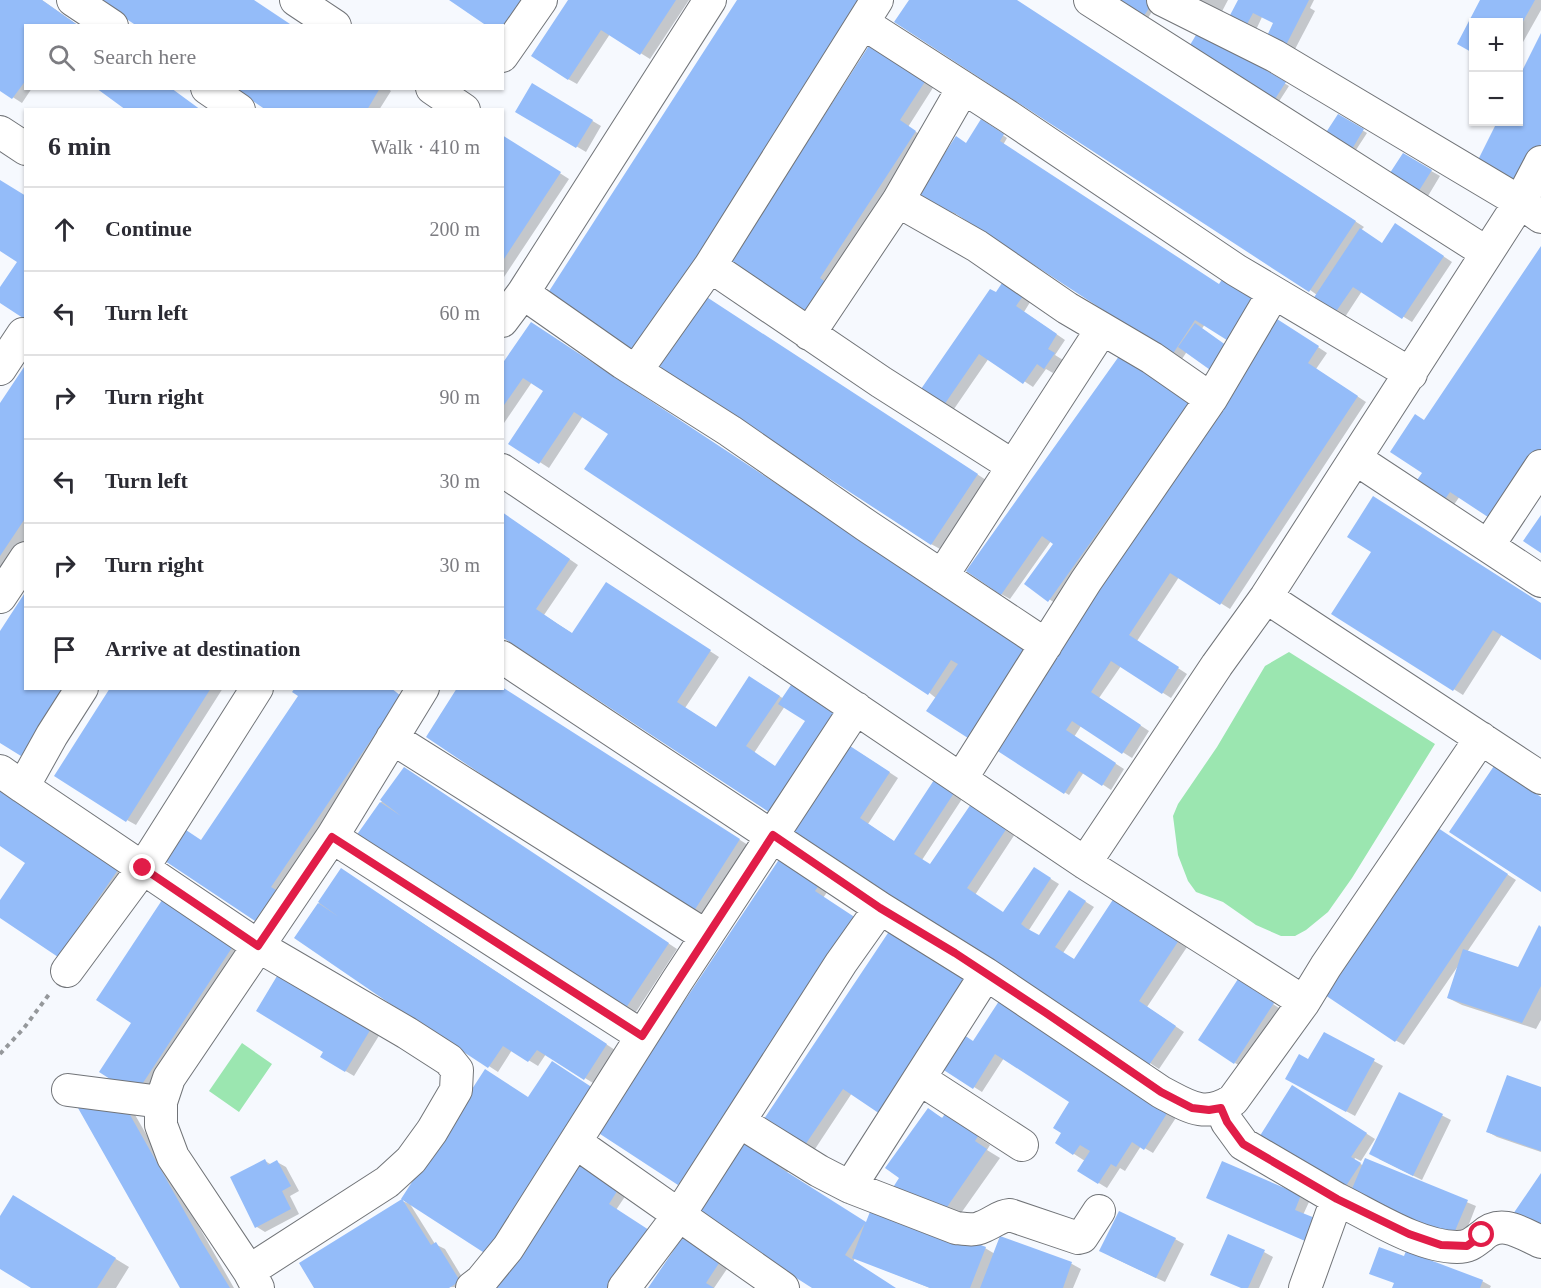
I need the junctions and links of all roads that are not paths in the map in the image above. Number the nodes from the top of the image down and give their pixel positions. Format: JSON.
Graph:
{"nodes":[{"id":1,"x":73,"y":0,"type":"edge"},
{"id":2,"x":296,"y":0,"type":"edge"},
{"id":3,"x":541,"y":0,"type":"edge"},
{"id":4,"x":710,"y":0,"type":"edge"},
{"id":5,"x":1090,"y":0,"type":"edge"},
{"id":6,"x":1163,"y":0,"type":"edge"},
{"id":7,"x":870,"y":11,"type":"edge"},
{"id":8,"x":109,"y":24,"type":"edge"},
{"id":9,"x":332,"y":24,"type":"edge"},
{"id":10,"x":504,"y":53,"type":"edge"},
{"id":11,"x":963,"y":88,"type":"junction"},
{"id":12,"x":210,"y":90,"type":"edge"},
{"id":13,"x":435,"y":90,"type":"edge"},
{"id":14,"x":480,"y":90,"type":"edge"},
{"id":15,"x":236,"y":108,"type":"edge"},
{"id":16,"x":462,"y":108,"type":"edge"},
{"id":17,"x":466,"y":108,"type":"edge"},
{"id":18,"x":0,"y":132,"type":"edge"},
{"id":19,"x":24,"y":148,"type":"edge"},
{"id":20,"x":1541,"y":162,"type":"edge"},
{"id":21,"x":898,"y":201,"type":"junction"},
{"id":22,"x":1531,"y":209,"type":"edge"},
{"id":23,"x":1486,"y":253,"type":"junction"},
{"id":24,"x":710,"y":267,"type":"junction"},
{"id":25,"x":523,"y":293,"type":"junction"},
{"id":26,"x":1273,"y":294,"type":"junction"},
{"id":27,"x":504,"y":318,"type":"edge"},
{"id":28,"x":16,"y":329,"type":"edge"},
{"id":29,"x":1102,"y":329,"type":"junction"},
{"id":30,"x":809,"y":334,"type":"junction"},
{"id":31,"x":0,"y":369,"type":"edge"},
{"id":32,"x":636,"y":371,"type":"junction"},
{"id":33,"x":1411,"y":374,"type":"junction"},
{"id":34,"x":1211,"y":399,"type":"junction"},
{"id":35,"x":1356,"y":459,"type":"junction"},
{"id":36,"x":1013,"y":466,"type":"junction"},
{"id":37,"x":1541,"y":466,"type":"edge"},
{"id":38,"x":504,"y":471,"type":"edge"},
{"id":39,"x":1488,"y":546,"type":"junction"},
{"id":40,"x":24,"y":561,"type":"edge"},
{"id":41,"x":942,"y":576,"type":"junction"},
{"id":42,"x":1541,"y":581,"type":"edge"},
{"id":43,"x":0,"y":597,"type":"edge"},
{"id":44,"x":1266,"y":597,"type":"junction"},
{"id":45,"x":1046,"y":645,"type":"junction"},
{"id":46,"x":504,"y":658,"type":"edge"},
{"id":47,"x":81,"y":690,"type":"edge"},
{"id":48,"x":256,"y":690,"type":"edge"},
{"id":49,"x":422,"y":690,"type":"edge"},
{"id":50,"x":856,"y":708,"type":"junction"},
{"id":51,"x":393,"y":738,"type":"junction"},
{"id":52,"x":1481,"y":738,"type":"junction"},
{"id":53,"x":1541,"y":778,"type":"edge"},
{"id":54,"x":11,"y":779,"type":"edge"},
{"id":55,"x":961,"y":779,"type":"junction"},
{"id":56,"x":773,"y":835,"type":"junction"},
{"id":57,"x":332,"y":837,"type":"junction"},
{"id":58,"x":1085,"y":863,"type":"junction"},
{"id":59,"x":143,"y":868,"type":"junction"},
{"id":60,"x":880,"y":908,"type":"junction"},
{"id":61,"x":706,"y":936,"type":"junction"},
{"id":62,"x":258,"y":946,"type":"junction"},
{"id":63,"x":67,"y":970,"type":"road end"},
{"id":64,"x":987,"y":974,"type":"junction"},
{"id":65,"x":1304,"y":1002,"type":"junction"},
{"id":66,"x":642,"y":1036,"type":"junction"},
{"id":67,"x":920,"y":1079,"type":"junction"},
{"id":68,"x":68,"y":1090,"type":"dead end"},
{"id":69,"x":161,"y":1102,"type":"junction"},
{"id":70,"x":1221,"y":1108,"type":"junction"},
{"id":71,"x":740,"y":1122,"type":"junction"},
{"id":72,"x":575,"y":1142,"type":"junction"},
{"id":73,"x":1022,"y":1145,"type":"dead end"},
{"id":74,"x":850,"y":1187,"type":"junction"},
{"id":75,"x":1337,"y":1199,"type":"junction"},
{"id":76,"x":1099,"y":1211,"type":"dead end"},
{"id":77,"x":679,"y":1215,"type":"junction"},
{"id":78,"x":1541,"y":1242,"type":"edge"},
{"id":79,"x":253,"y":1280,"type":"edge"},
{"id":80,"x":775,"y":1286,"type":"edge"},
{"id":81,"x":472,"y":1288,"type":"edge"},
{"id":82,"x":624,"y":1288,"type":"edge"},
{"id":83,"x":1305,"y":1288,"type":"edge"}],
"edges":[{"from":1,"to":8,"type":"street"},
{"from":2,"to":9,"type":"street"},
{"from":3,"to":10,"type":"street"},
{"from":4,"to":25,"type":"street"},
{"from":5,"to":23,"type":"street"},
{"from":6,"to":22,"type":"street"},
{"from":7,"to":11,"type":"street"},
{"from":7,"to":24,"type":"street"},
{"from":11,"to":21,"type":"street"},
{"from":11,"to":26,"type":"street"},
{"from":12,"to":15,"type":"street"},
{"from":13,"to":16,"type":"street"},
{"from":14,"to":17,"type":"street"},
{"from":18,"to":19,"type":"street"},
{"from":20,"to":22,"type":"street"},
{"from":21,"to":29,"type":"street"},
{"from":21,"to":30,"type":"street"},
{"from":22,"to":23,"type":"street"},
{"from":23,"to":33,"type":"street"},
{"from":24,"to":30,"type":"street"},
{"from":24,"to":32,"type":"street"},
{"from":25,"to":27,"type":"street"},
{"from":25,"to":32,"type":"street"},
{"from":26,"to":33,"type":"street"},
{"from":26,"to":34,"type":"street"},
{"from":28,"to":31,"type":"street"},
{"from":29,"to":34,"type":"street"},
{"from":29,"to":36,"type":"street"},
{"from":30,"to":36,"type":"street"},
{"from":32,"to":41,"type":"street"},
{"from":33,"to":35,"type":"street"},
{"from":34,"to":45,"type":"street"},
{"from":35,"to":39,"type":"street"},
{"from":35,"to":44,"type":"street"},
{"from":36,"to":41,"type":"street"},
{"from":37,"to":39,"type":"street"},
{"from":38,"to":50,"type":"street"},
{"from":39,"to":42,"type":"street"},
{"from":40,"to":43,"type":"street"},
{"from":41,"to":45,"type":"street"},
{"from":44,"to":52,"type":"street"},
{"from":44,"to":58,"type":"street"},
{"from":45,"to":55,"type":"street"},
{"from":46,"to":56,"type":"street"},
{"from":47,"to":54,"type":"street"},
{"from":48,"to":59,"type":"street"},
{"from":49,"to":51,"type":"street"},
{"from":50,"to":55,"type":"street"},
{"from":50,"to":56,"type":"street"},
{"from":51,"to":57,"type":"street"},
{"from":51,"to":61,"type":"street"},
{"from":52,"to":53,"type":"street"},
{"from":52,"to":65,"type":"street"},
{"from":54,"to":59,"type":"street"},
{"from":55,"to":58,"type":"street"},
{"from":56,"to":60,"type":"street"},
{"from":56,"to":61,"type":"street"},
{"from":57,"to":62,"type":"street"},
{"from":57,"to":66,"type":"street"},
{"from":58,"to":65,"type":"street"},
{"from":59,"to":62,"type":"street"},
{"from":59,"to":63,"type":"street"},
{"from":60,"to":64,"type":"street"},
{"from":60,"to":71,"type":"street"},
{"from":61,"to":66,"type":"street"},
{"from":62,"to":69,"type":"street"},
{"from":62,"to":79,"type":"street"},
{"from":64,"to":67,"type":"street"},
{"from":64,"to":70,"type":"street"},
{"from":65,"to":70,"type":"street"},
{"from":66,"to":72,"type":"street"},
{"from":67,"to":73,"type":"street"},
{"from":67,"to":74,"type":"street"},
{"from":68,"to":69,"type":"street"},
{"from":69,"to":79,"type":"street"},
{"from":70,"to":75,"type":"street"},
{"from":71,"to":74,"type":"street"},
{"from":71,"to":77,"type":"street"},
{"from":72,"to":77,"type":"street"},
{"from":72,"to":81,"type":"street"},
{"from":74,"to":76,"type":"street"},
{"from":75,"to":78,"type":"street"},
{"from":75,"to":83,"type":"street"},
{"from":77,"to":80,"type":"street"},
{"from":77,"to":82,"type":"street"}]}
